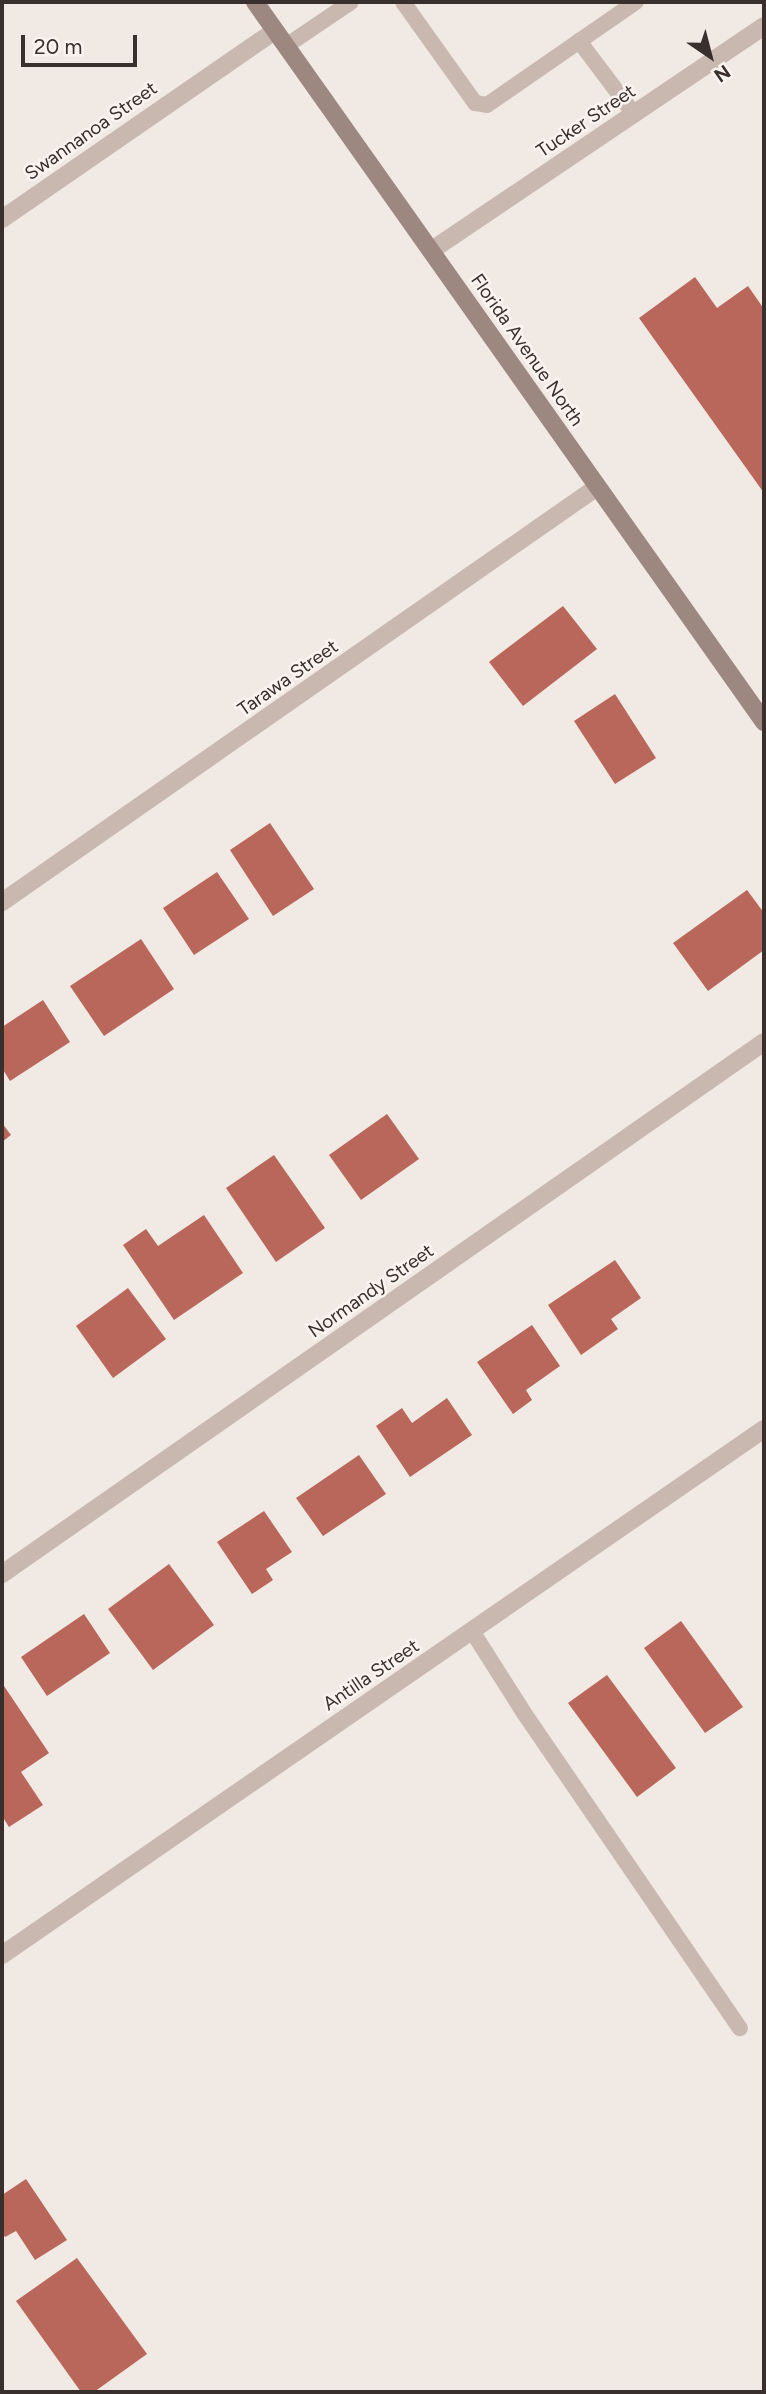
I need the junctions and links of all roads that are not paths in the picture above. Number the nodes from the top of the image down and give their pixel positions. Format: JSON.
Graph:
{"nodes":[{"id":1,"x":255,"y":2,"type":"edge"},
{"id":2,"x":351,"y":2,"type":"edge"},
{"id":3,"x":402,"y":2,"type":"edge"},
{"id":4,"x":636,"y":2,"type":"edge"},
{"id":5,"x":764,"y":26,"type":"edge"},
{"id":6,"x":275,"y":31,"type":"junction"},
{"id":7,"x":579,"y":41,"type":"junction"},
{"id":8,"x":286,"y":46,"type":"junction"},
{"id":9,"x":635,"y":114,"type":"junction"},
{"id":10,"x":2,"y":219,"type":"edge"},
{"id":11,"x":432,"y":250,"type":"junction"},
{"id":12,"x":597,"y":487,"type":"junction"},
{"id":13,"x":764,"y":722,"type":"edge"},
{"id":14,"x":2,"y":902,"type":"edge"},
{"id":15,"x":764,"y":1042,"type":"edge"},
{"id":16,"x":764,"y":1429,"type":"edge"},
{"id":17,"x":2,"y":1574,"type":"edge"},
{"id":18,"x":472,"y":1631,"type":"junction"},
{"id":19,"x":2,"y":1955,"type":"edge"},
{"id":20,"x":740,"y":2028,"type":"dead end"}],
"edges":[{"from":1,"to":6,"type":"street","name":"Florida Avenue North"},
{"from":2,"to":8,"type":"lane"},
{"from":3,"to":7,"type":"lane"},
{"from":4,"to":7,"type":"lane"},
{"from":5,"to":9,"type":"street","name":"Tucker Street"},
{"from":6,"to":8,"type":"street","name":"Florida Avenue North"},
{"from":6,"to":10,"type":"street","name":"Swannanoa Street"},
{"from":7,"to":9,"type":"lane"},
{"from":8,"to":11,"type":"street","name":"Florida Avenue North"},
{"from":9,"to":11,"type":"street","name":"Tucker Street"},
{"from":11,"to":12,"type":"street","name":"Florida Avenue North"},
{"from":12,"to":13,"type":"street","name":"Florida Avenue North"},
{"from":12,"to":14,"type":"street","name":"Tarawa Street"},
{"from":15,"to":17,"type":"street","name":"Normandy Street"},
{"from":16,"to":18,"type":"street","name":"Antilla Street"},
{"from":18,"to":19,"type":"street","name":"Antilla Street"},
{"from":18,"to":20,"type":"lane"}]}
